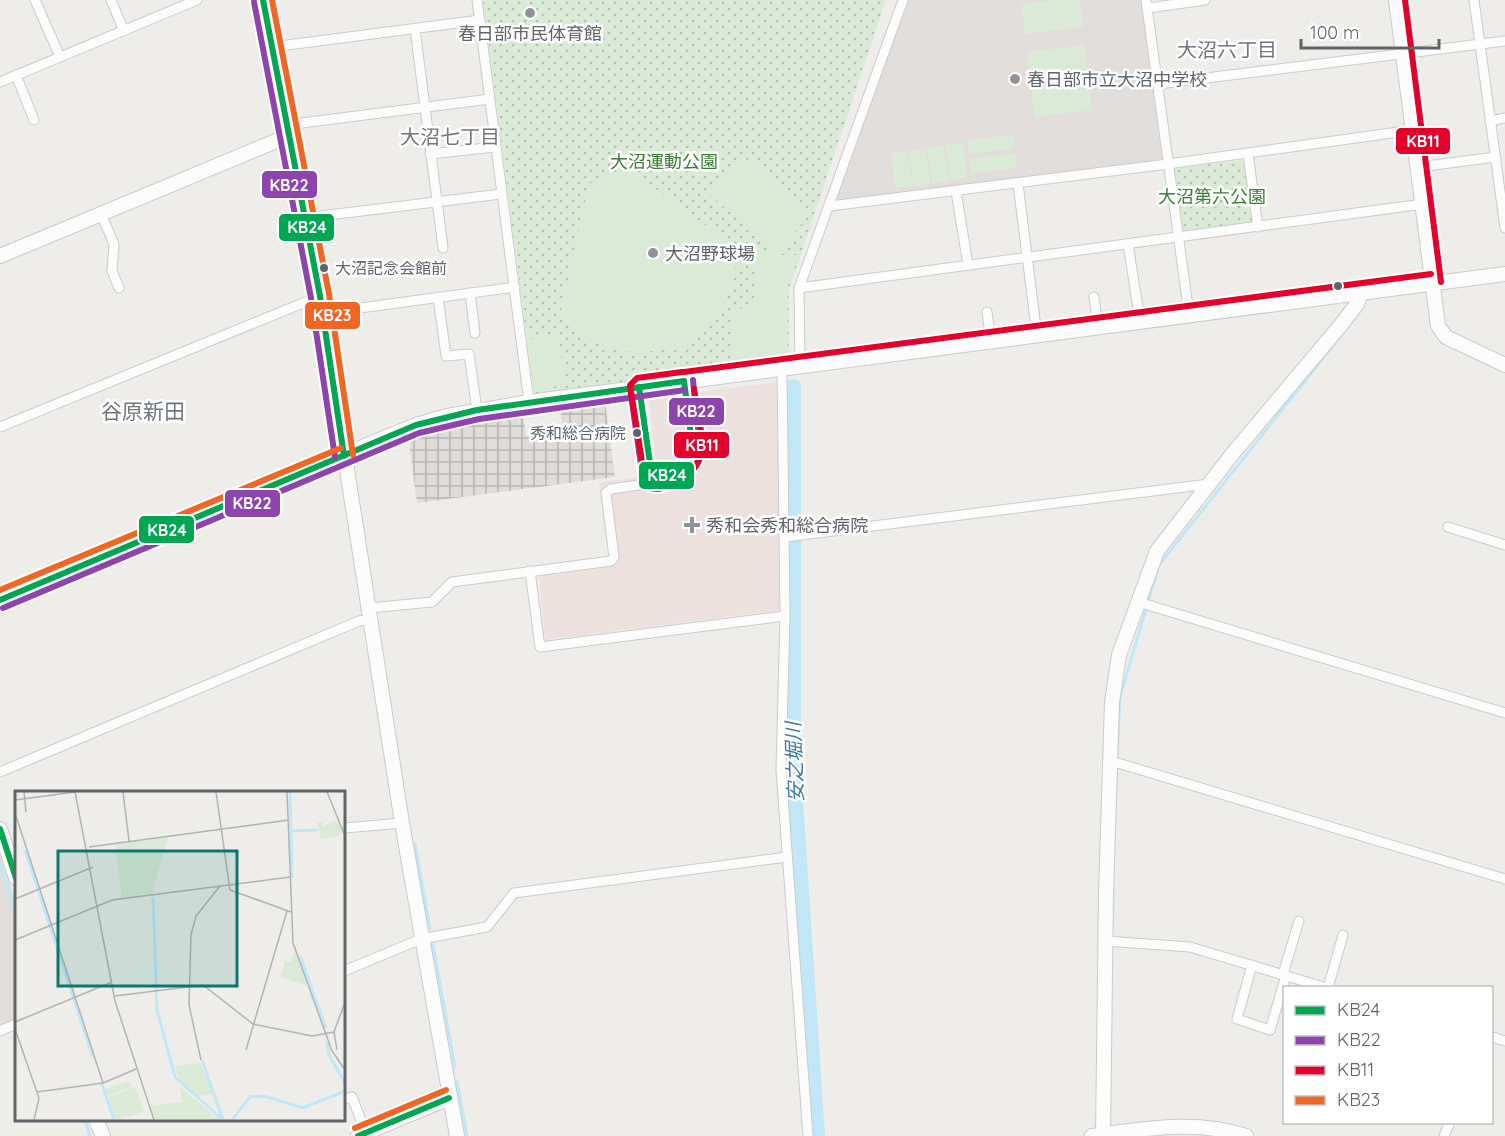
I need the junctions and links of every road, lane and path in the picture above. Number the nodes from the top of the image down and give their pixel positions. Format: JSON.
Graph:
{"nodes":[{"id":1,"x":35,"y":0,"type":"edge"},
{"id":2,"x":111,"y":0,"type":"edge"},
{"id":3,"x":197,"y":0,"type":"edge"},
{"id":4,"x":262,"y":0,"type":"edge"},
{"id":5,"x":477,"y":0,"type":"edge"},
{"id":6,"x":903,"y":0,"type":"edge"},
{"id":7,"x":1204,"y":0,"type":"edge"},
{"id":8,"x":1396,"y":0,"type":"edge"},
{"id":9,"x":1474,"y":0,"type":"edge"},
{"id":10,"x":1147,"y":4,"type":"edge"},
{"id":11,"x":172,"y":5,"type":"edge"},
{"id":12,"x":480,"y":20,"type":"junction"},
{"id":13,"x":414,"y":29,"type":"junction"},
{"id":14,"x":124,"y":31,"type":"junction"},
{"id":15,"x":1505,"y":41,"type":"edge"},
{"id":16,"x":1480,"y":44,"type":"junction"},
{"id":17,"x":272,"y":47,"type":"junction"},
{"id":18,"x":1403,"y":53,"type":"junction"},
{"id":19,"x":60,"y":57,"type":"junction"},
{"id":20,"x":16,"y":75,"type":"junction"},
{"id":21,"x":0,"y":82,"type":"edge"},
{"id":22,"x":1158,"y":84,"type":"junction"},
{"id":23,"x":490,"y":99,"type":"junction"},
{"id":24,"x":423,"y":106,"type":"junction"},
{"id":25,"x":1505,"y":118,"type":"edge"},
{"id":26,"x":33,"y":120,"type":"dead end"},
{"id":27,"x":1490,"y":121,"type":"junction"},
{"id":28,"x":287,"y":130,"type":"junction"},
{"id":29,"x":1413,"y":130,"type":"junction"},
{"id":30,"x":495,"y":147,"type":"junction"},
{"id":31,"x":430,"y":154,"type":"junction"},
{"id":32,"x":1248,"y":154,"type":"junction"},
{"id":33,"x":1496,"y":157,"type":"junction"},
{"id":34,"x":1168,"y":164,"type":"junction"},
{"id":35,"x":1418,"y":167,"type":"junction"},
{"id":36,"x":1017,"y":184,"type":"junction"},
{"id":37,"x":956,"y":191,"type":"junction"},
{"id":38,"x":501,"y":194,"type":"junction"},
{"id":39,"x":436,"y":202,"type":"junction"},
{"id":40,"x":1423,"y":204,"type":"junction"},
{"id":41,"x":830,"y":206,"type":"junction"},
{"id":42,"x":101,"y":214,"type":"junction"},
{"id":43,"x":304,"y":218,"type":"junction"},
{"id":44,"x":1257,"y":227,"type":"junction"},
{"id":45,"x":1505,"y":228,"type":"edge"},
{"id":46,"x":1177,"y":237,"type":"junction"},
{"id":47,"x":1128,"y":244,"type":"junction"},
{"id":48,"x":443,"y":248,"type":"dead end"},
{"id":49,"x":0,"y":256,"type":"edge"},
{"id":50,"x":1027,"y":258,"type":"junction"},
{"id":51,"x":968,"y":265,"type":"junction"},
{"id":52,"x":1505,"y":274,"type":"edge"},
{"id":53,"x":1432,"y":283,"type":"junction"},
{"id":54,"x":515,"y":287,"type":"junction"},
{"id":55,"x":119,"y":288,"type":"dead end"},
{"id":56,"x":799,"y":288,"type":"junction"},
{"id":57,"x":1361,"y":292,"type":"junction"},
{"id":58,"x":470,"y":293,"type":"junction"},
{"id":59,"x":320,"y":296,"type":"junction"},
{"id":60,"x":438,"y":297,"type":"junction"},
{"id":61,"x":1094,"y":297,"type":"dead end"},
{"id":62,"x":987,"y":312,"type":"dead end"},
{"id":63,"x":323,"y":313,"type":"junction"},
{"id":64,"x":1189,"y":314,"type":"junction"},
{"id":65,"x":1140,"y":321,"type":"junction"},
{"id":66,"x":1098,"y":327,"type":"junction"},
{"id":67,"x":475,"y":333,"type":"dead end"},
{"id":68,"x":1037,"y":335,"type":"junction"},
{"id":69,"x":991,"y":341,"type":"junction"},
{"id":70,"x":1505,"y":365,"type":"edge"},
{"id":71,"x":800,"y":366,"type":"junction"},
{"id":72,"x":782,"y":369,"type":"junction"},
{"id":73,"x":529,"y":402,"type":"junction"},
{"id":74,"x":477,"y":410,"type":"junction"},
{"id":75,"x":0,"y":427,"type":"edge"},
{"id":76,"x":344,"y":456,"type":"junction"},
{"id":77,"x":654,"y":480,"type":"dead end"},
{"id":78,"x":1209,"y":484,"type":"junction"},
{"id":79,"x":1448,"y":527,"type":"dead end"},
{"id":80,"x":785,"y":537,"type":"junction"},
{"id":81,"x":1505,"y":545,"type":"edge"},
{"id":82,"x":530,"y":571,"type":"junction"},
{"id":83,"x":0,"y":600,"type":"edge"},
{"id":84,"x":1137,"y":602,"type":"junction"},
{"id":85,"x":370,"y":613,"type":"junction"},
{"id":86,"x":785,"y":616,"type":"junction"},
{"id":87,"x":1505,"y":713,"type":"edge"},
{"id":88,"x":1111,"y":761,"type":"junction"},
{"id":89,"x":0,"y":772,"type":"edge"},
{"id":90,"x":402,"y":823,"type":"junction"},
{"id":91,"x":345,"y":828,"type":"edge"},
{"id":92,"x":0,"y":829,"type":"edge"},
{"id":93,"x":4,"y":856,"type":"edge"},
{"id":94,"x":786,"y":857,"type":"junction"},
{"id":95,"x":15,"y":876,"type":"edge"},
{"id":96,"x":1505,"y":879,"type":"edge"},
{"id":97,"x":1299,"y":921,"type":"dead end"},
{"id":98,"x":1342,"y":935,"type":"dead end"},
{"id":99,"x":421,"y":939,"type":"junction"},
{"id":100,"x":1105,"y":941,"type":"junction"},
{"id":101,"x":1252,"y":965,"type":"junction"},
{"id":102,"x":345,"y":971,"type":"edge"},
{"id":103,"x":1284,"y":975,"type":"junction"},
{"id":104,"x":1322,"y":986,"type":"edge"},
{"id":105,"x":1325,"y":986,"type":"edge"},
{"id":106,"x":15,"y":1024,"type":"edge"},
{"id":107,"x":0,"y":1031,"type":"edge"},
{"id":108,"x":449,"y":1098,"type":"junction"},
{"id":109,"x":345,"y":1099,"type":"edge"},
{"id":110,"x":97,"y":1121,"type":"edge"},
{"id":111,"x":370,"y":1133,"type":"edge"},
{"id":112,"x":1099,"y":1135,"type":"edge"},
{"id":113,"x":103,"y":1136,"type":"edge"},
{"id":114,"x":457,"y":1136,"type":"edge"},
{"id":115,"x":808,"y":1136,"type":"edge"},
{"id":116,"x":1246,"y":1136,"type":"edge"}],
"edges":[{"from":1,"to":19,"type":"street"},
{"from":2,"to":14,"type":"street"},
{"from":3,"to":11,"type":"street"},
{"from":4,"to":17,"type":"street"},
{"from":5,"to":12,"type":"street"},
{"from":6,"to":41,"type":"street"},
{"from":7,"to":10,"type":"street"},
{"from":8,"to":18,"type":"street"},
{"from":9,"to":16,"type":"street"},
{"from":10,"to":22,"type":"street"},
{"from":11,"to":14,"type":"street"},
{"from":12,"to":13,"type":"street"},
{"from":12,"to":23,"type":"street"},
{"from":13,"to":17,"type":"street"},
{"from":13,"to":24,"type":"street"},
{"from":14,"to":19,"type":"street"},
{"from":15,"to":16,"type":"street"},
{"from":16,"to":18,"type":"street"},
{"from":16,"to":27,"type":"street"},
{"from":17,"to":28,"type":"street"},
{"from":18,"to":22,"type":"street"},
{"from":18,"to":29,"type":"street"},
{"from":19,"to":20,"type":"street"},
{"from":20,"to":21,"type":"street"},
{"from":20,"to":26,"type":"street"},
{"from":22,"to":34,"type":"street"},
{"from":23,"to":24,"type":"street"},
{"from":23,"to":30,"type":"street"},
{"from":24,"to":28,"type":"street"},
{"from":24,"to":31,"type":"street"},
{"from":25,"to":27,"type":"street"},
{"from":27,"to":33,"type":"street"},
{"from":28,"to":42,"type":"street"},
{"from":28,"to":43,"type":"street"},
{"from":29,"to":32,"type":"street"},
{"from":29,"to":35,"type":"street"},
{"from":30,"to":31,"type":"street"},
{"from":30,"to":38,"type":"street"},
{"from":31,"to":39,"type":"street"},
{"from":32,"to":34,"type":"street"},
{"from":32,"to":44,"type":"street"},
{"from":33,"to":35,"type":"street"},
{"from":33,"to":45,"type":"street"},
{"from":34,"to":36,"type":"street"},
{"from":34,"to":46,"type":"street"},
{"from":35,"to":40,"type":"street"},
{"from":36,"to":37,"type":"street"},
{"from":36,"to":50,"type":"street"},
{"from":37,"to":41,"type":"street"},
{"from":37,"to":51,"type":"street"},
{"from":38,"to":39,"type":"street"},
{"from":38,"to":54,"type":"street"},
{"from":39,"to":43,"type":"street"},
{"from":39,"to":48,"type":"street"},
{"from":40,"to":44,"type":"street"},
{"from":40,"to":53,"type":"street"},
{"from":41,"to":56,"type":"street"},
{"from":42,"to":49,"type":"street"},
{"from":42,"to":55,"type":"street"},
{"from":43,"to":59,"type":"street"},
{"from":44,"to":46,"type":"street"},
{"from":46,"to":47,"type":"street"},
{"from":46,"to":64,"type":"street"},
{"from":47,"to":50,"type":"street"},
{"from":47,"to":65,"type":"street"},
{"from":50,"to":51,"type":"street"},
{"from":50,"to":68,"type":"street"},
{"from":51,"to":56,"type":"street"},
{"from":52,"to":53,"type":"street"},
{"from":53,"to":57,"type":"street"},
{"from":53,"to":70,"type":"street"},
{"from":54,"to":58,"type":"street"},
{"from":54,"to":73,"type":"street"},
{"from":56,"to":71,"type":"street"},
{"from":57,"to":64,"type":"street"},
{"from":57,"to":78,"type":"street"},
{"from":58,"to":60,"type":"street"},
{"from":58,"to":67,"type":"street"},
{"from":59,"to":63,"type":"street"},
{"from":59,"to":75,"type":"street"},
{"from":60,"to":63,"type":"street"},
{"from":60,"to":74,"type":"street"},
{"from":61,"to":66,"type":"street"},
{"from":62,"to":69,"type":"street"},
{"from":63,"to":76,"type":"street"},
{"from":64,"to":65,"type":"street"},
{"from":65,"to":66,"type":"street"},
{"from":66,"to":68,"type":"street"},
{"from":68,"to":69,"type":"street"},
{"from":69,"to":71,"type":"street"},
{"from":71,"to":72,"type":"street"},
{"from":72,"to":73,"type":"street"},
{"from":72,"to":80,"type":"street"},
{"from":73,"to":74,"type":"street"},
{"from":74,"to":76,"type":"street"},
{"from":76,"to":83,"type":"street"},
{"from":76,"to":85,"type":"street"},
{"from":77,"to":82,"type":"street"},
{"from":78,"to":80,"type":"street"},
{"from":78,"to":84,"type":"street"},
{"from":79,"to":81,"type":"street"},
{"from":80,"to":86,"type":"street"},
{"from":82,"to":85,"type":"street"},
{"from":82,"to":86,"type":"street"},
{"from":84,"to":87,"type":"street"},
{"from":84,"to":88,"type":"street"},
{"from":85,"to":89,"type":"street"},
{"from":85,"to":90,"type":"street"},
{"from":86,"to":94,"type":"street"},
{"from":88,"to":96,"type":"street"},
{"from":88,"to":100,"type":"street"},
{"from":90,"to":91,"type":"street"},
{"from":90,"to":99,"type":"street"},
{"from":92,"to":93,"type":"street"},
{"from":93,"to":95,"type":"street"},
{"from":94,"to":99,"type":"street"},
{"from":94,"to":115,"type":"street"},
{"from":97,"to":103,"type":"street"},
{"from":98,"to":105,"type":"street"},
{"from":99,"to":102,"type":"street"},
{"from":99,"to":108,"type":"street"},
{"from":100,"to":101,"type":"street"},
{"from":100,"to":112,"type":"street"},
{"from":101,"to":103,"type":"street"},
{"from":101,"to":103,"type":"street"},
{"from":103,"to":104,"type":"street"},
{"from":106,"to":107,"type":"street"},
{"from":108,"to":111,"type":"street"},
{"from":108,"to":114,"type":"street"},
{"from":109,"to":111,"type":"street"},
{"from":110,"to":113,"type":"street"},
{"from":112,"to":116,"type":"street"}]}
